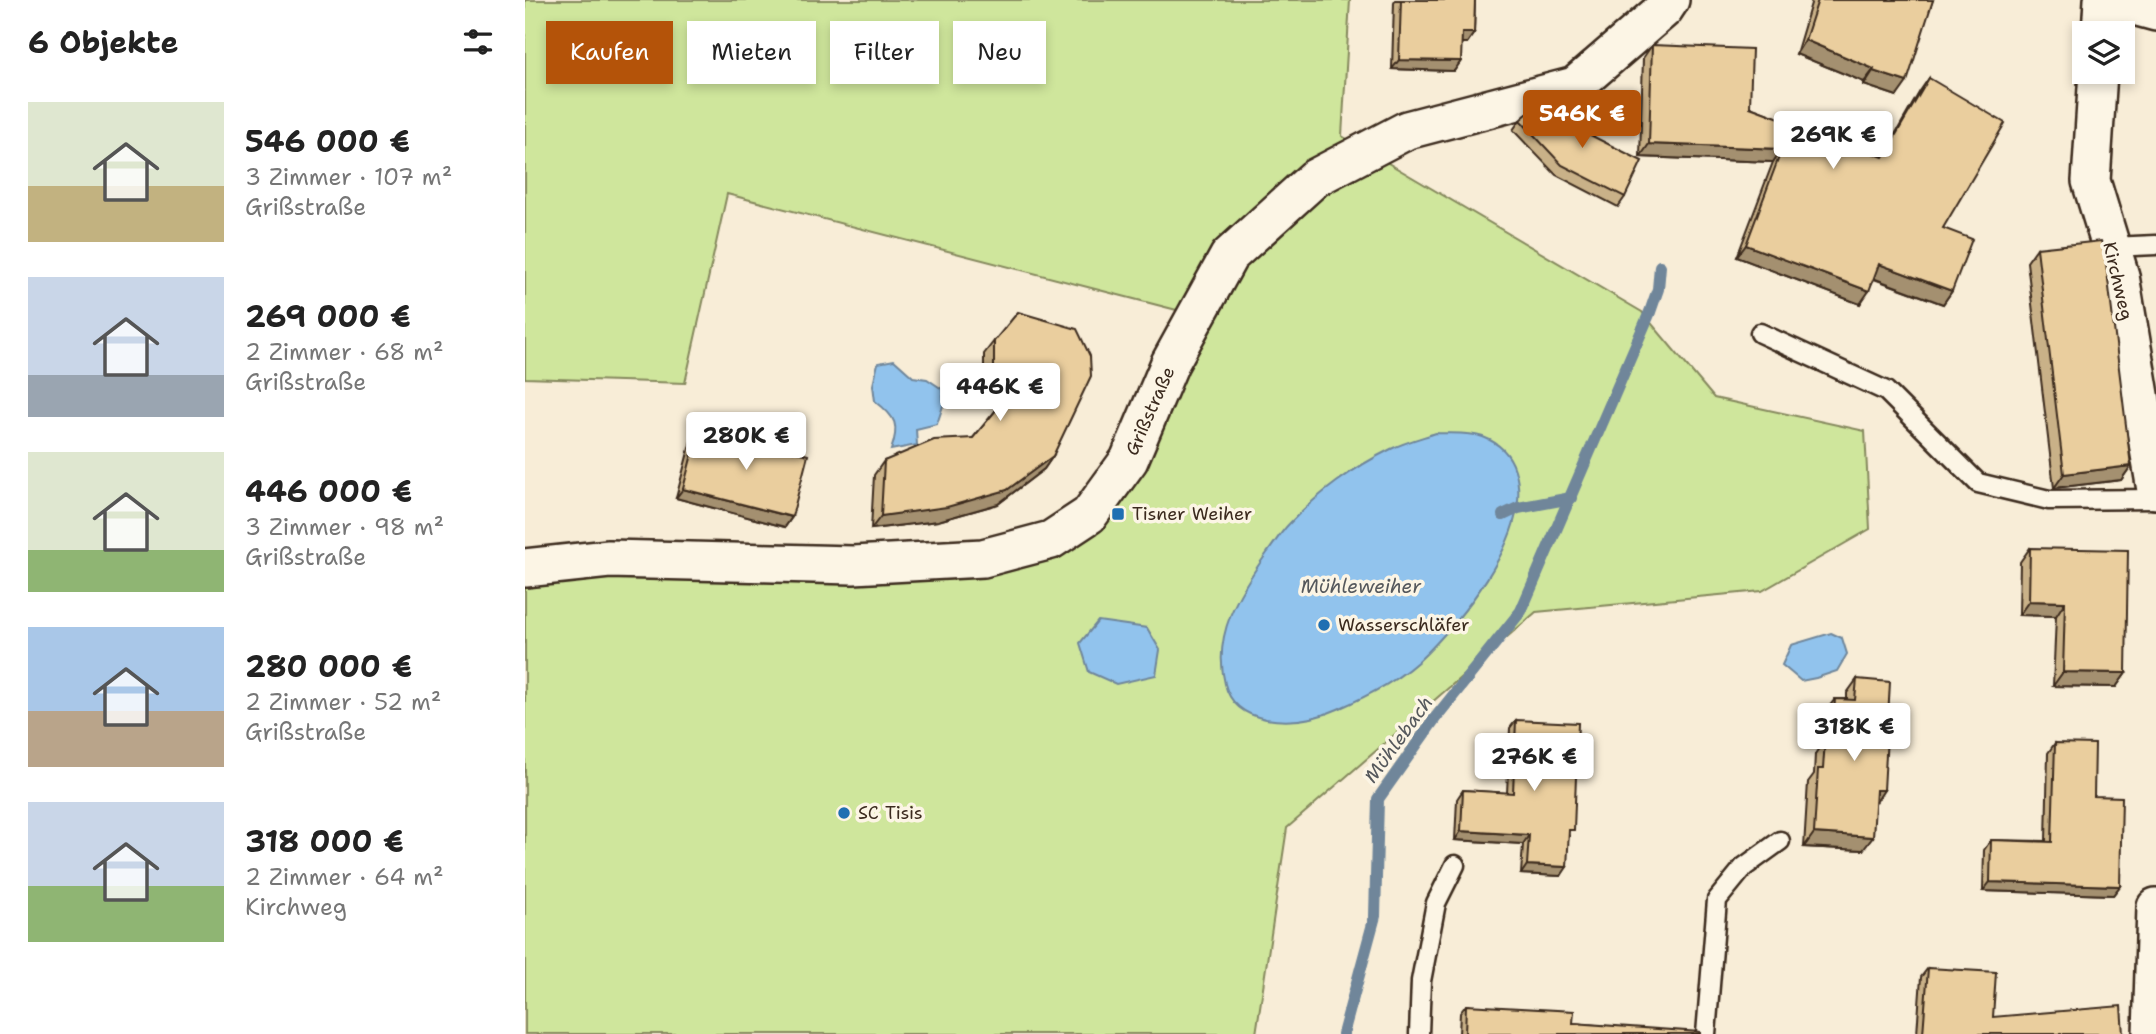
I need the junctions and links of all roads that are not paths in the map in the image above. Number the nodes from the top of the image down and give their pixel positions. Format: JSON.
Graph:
{"nodes":[{"id":1,"x":1671,"y":0,"type":"edge"},
{"id":2,"x":2103,"y":0,"type":"edge"},
{"id":3,"x":2112,"y":0,"type":"edge"},
{"id":4,"x":2156,"y":12,"type":"edge"},
{"id":5,"x":2102,"y":21,"type":"edge"},
{"id":6,"x":2097,"y":84,"type":"edge"},
{"id":7,"x":2156,"y":245,"type":"edge"},
{"id":8,"x":2111,"y":247,"type":"junction"},
{"id":9,"x":1760,"y":333,"type":"dead end"},
{"id":10,"x":2156,"y":490,"type":"edge"},
{"id":11,"x":2156,"y":499,"type":"edge"},
{"id":12,"x":525,"y":568,"type":"edge"},
{"id":13,"x":1780,"y":841,"type":"dead end"},
{"id":14,"x":1455,"y":865,"type":"dead end"},
{"id":15,"x":2156,"y":907,"type":"edge"},
{"id":16,"x":1419,"y":1034,"type":"edge"},
{"id":17,"x":1706,"y":1034,"type":"edge"},
{"id":18,"x":2152,"y":1034,"type":"edge"}],
"edges":[{"from":1,"to":12,"type":"street","name":"Grißstraße"},
{"from":2,"to":5,"type":"street"},
{"from":3,"to":4,"type":"street"},
{"from":6,"to":8,"type":"street","name":"Kirchweg"},
{"from":7,"to":8,"type":"lane"},
{"from":8,"to":10,"type":"street","name":"Kirchweg"},
{"from":9,"to":11,"type":"lane"},
{"from":13,"to":17,"type":"lane"},
{"from":14,"to":16,"type":"lane"},
{"from":15,"to":18,"type":"street"}]}
